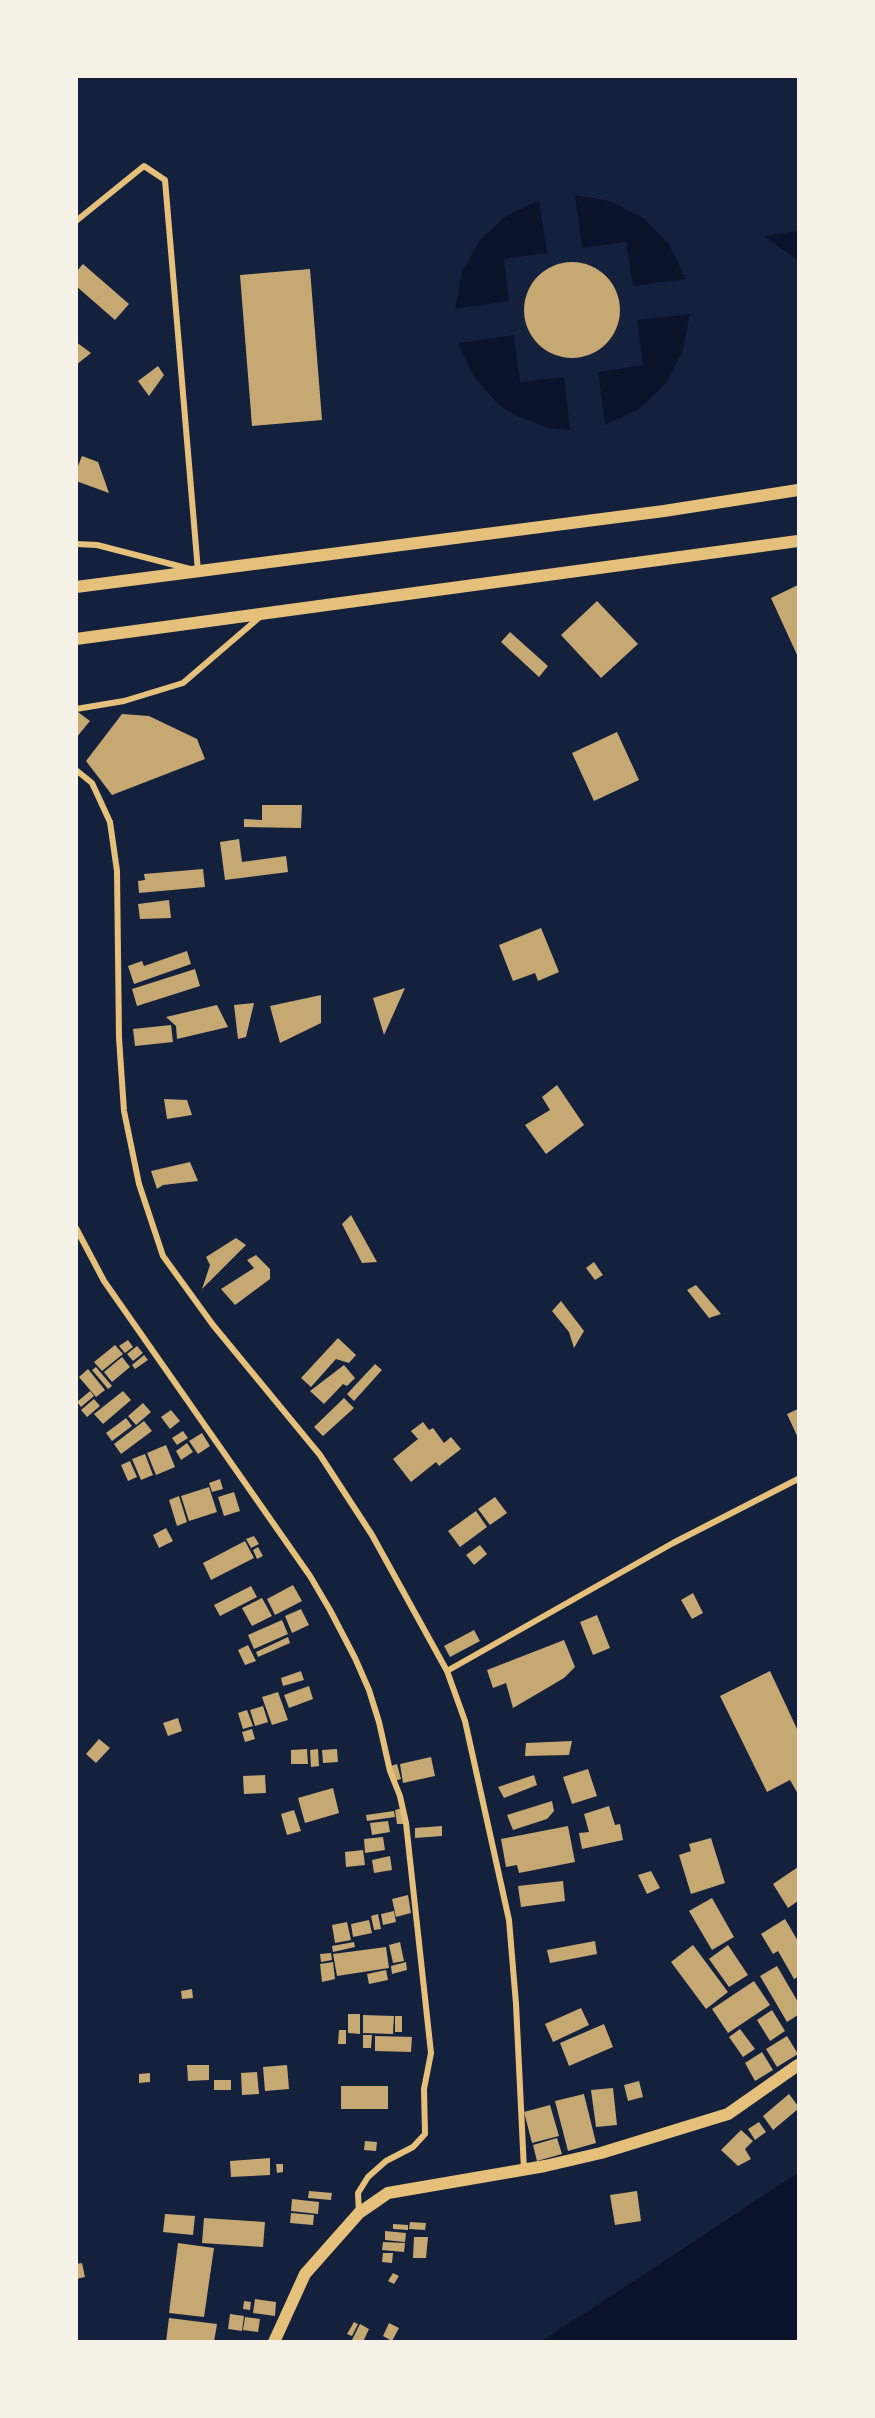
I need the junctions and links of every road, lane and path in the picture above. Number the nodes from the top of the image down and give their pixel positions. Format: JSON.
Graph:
{"nodes":[{"id":1,"x":76,"y":221,"type":"edge"},
{"id":2,"x":798,"y":490,"type":"edge"},
{"id":3,"x":798,"y":541,"type":"edge"},
{"id":4,"x":76,"y":544,"type":"edge"},
{"id":5,"x":198,"y":571,"type":"junction"},
{"id":6,"x":76,"y":587,"type":"edge"},
{"id":7,"x":263,"y":614,"type":"junction"},
{"id":8,"x":76,"y":639,"type":"edge"},
{"id":9,"x":76,"y":709,"type":"edge"},
{"id":10,"x":76,"y":770,"type":"edge"},
{"id":11,"x":76,"y":1228,"type":"edge"},
{"id":12,"x":798,"y":1479,"type":"edge"},
{"id":13,"x":447,"y":1671,"type":"junction"},
{"id":14,"x":798,"y":2065,"type":"edge"},
{"id":15,"x":518,"y":2172,"type":"junction"},
{"id":16,"x":359,"y":2213,"type":"junction"},
{"id":17,"x":274,"y":2342,"type":"edge"}],
"edges":[{"from":1,"to":5,"type":"street"},
{"from":2,"to":5,"type":"main road"},
{"from":3,"to":7,"type":"main road"},
{"from":4,"to":5,"type":"street"},
{"from":5,"to":6,"type":"main road"},
{"from":7,"to":8,"type":"main road"},
{"from":7,"to":9,"type":"street"},
{"from":10,"to":13,"type":"street"},
{"from":11,"to":16,"type":"street"},
{"from":12,"to":13,"type":"street"},
{"from":13,"to":15,"type":"street"},
{"from":14,"to":15,"type":"main road"},
{"from":15,"to":16,"type":"main road"},
{"from":16,"to":17,"type":"main road"}]}
